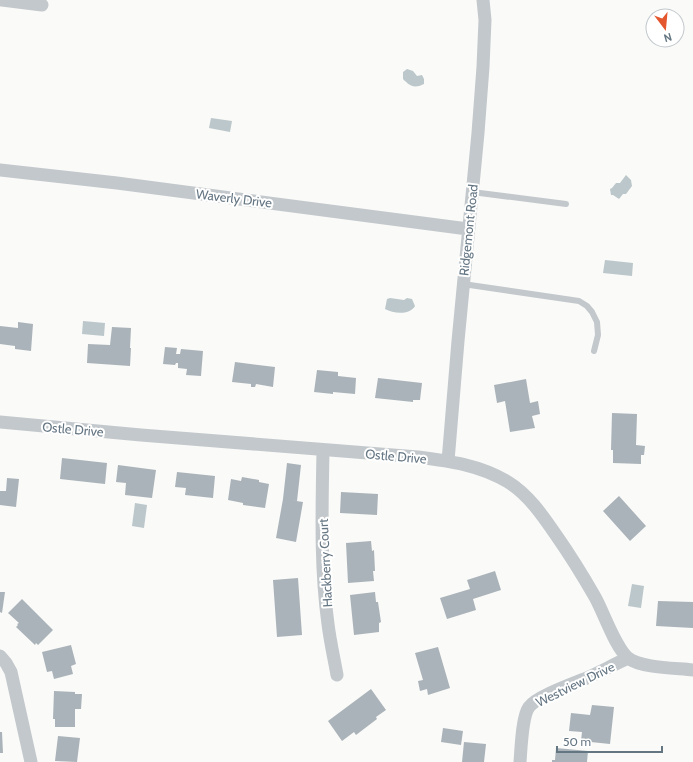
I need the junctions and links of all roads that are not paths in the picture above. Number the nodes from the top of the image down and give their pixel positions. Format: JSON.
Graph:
{"nodes":[{"id":1,"x":2,"y":0,"type":"edge"},
{"id":2,"x":483,"y":0,"type":"edge"},
{"id":3,"x":42,"y":5,"type":"dead end"},
{"id":4,"x":0,"y":170,"type":"edge"},
{"id":5,"x":472,"y":192,"type":"junction"},
{"id":6,"x":566,"y":204,"type":"dead end"},
{"id":7,"x":468,"y":229,"type":"junction"},
{"id":8,"x":463,"y":284,"type":"junction"},
{"id":9,"x":594,"y":351,"type":"dead end"},
{"id":10,"x":0,"y":422,"type":"edge"},
{"id":11,"x":323,"y":450,"type":"junction"},
{"id":12,"x":448,"y":461,"type":"junction"},
{"id":13,"x":0,"y":656,"type":"edge"},
{"id":14,"x":628,"y":658,"type":"junction"},
{"id":15,"x":693,"y":670,"type":"edge"},
{"id":16,"x":337,"y":675,"type":"dead end"},
{"id":17,"x":31,"y":762,"type":"edge"},
{"id":18,"x":520,"y":762,"type":"edge"}],
"edges":[{"from":1,"to":3,"type":"street"},
{"from":2,"to":5,"type":"street","name":"Ridgemont Road"},
{"from":4,"to":7,"type":"street","name":"Waverly Drive"},
{"from":5,"to":6,"type":"lane"},
{"from":5,"to":7,"type":"street","name":"Ridgemont Road"},
{"from":7,"to":8,"type":"street","name":"Ridgemont Road"},
{"from":8,"to":9,"type":"lane"},
{"from":8,"to":12,"type":"street","name":"Ridgemont Road"},
{"from":10,"to":11,"type":"street","name":"Ostle Drive"},
{"from":11,"to":12,"type":"street","name":"Ostle Drive"},
{"from":11,"to":16,"type":"street","name":"Hackberry Court"},
{"from":12,"to":14,"type":"street","name":"Ostle Drive"},
{"from":13,"to":17,"type":"street"},
{"from":14,"to":15,"type":"street"},
{"from":14,"to":18,"type":"street","name":"Westview Drive"}]}
